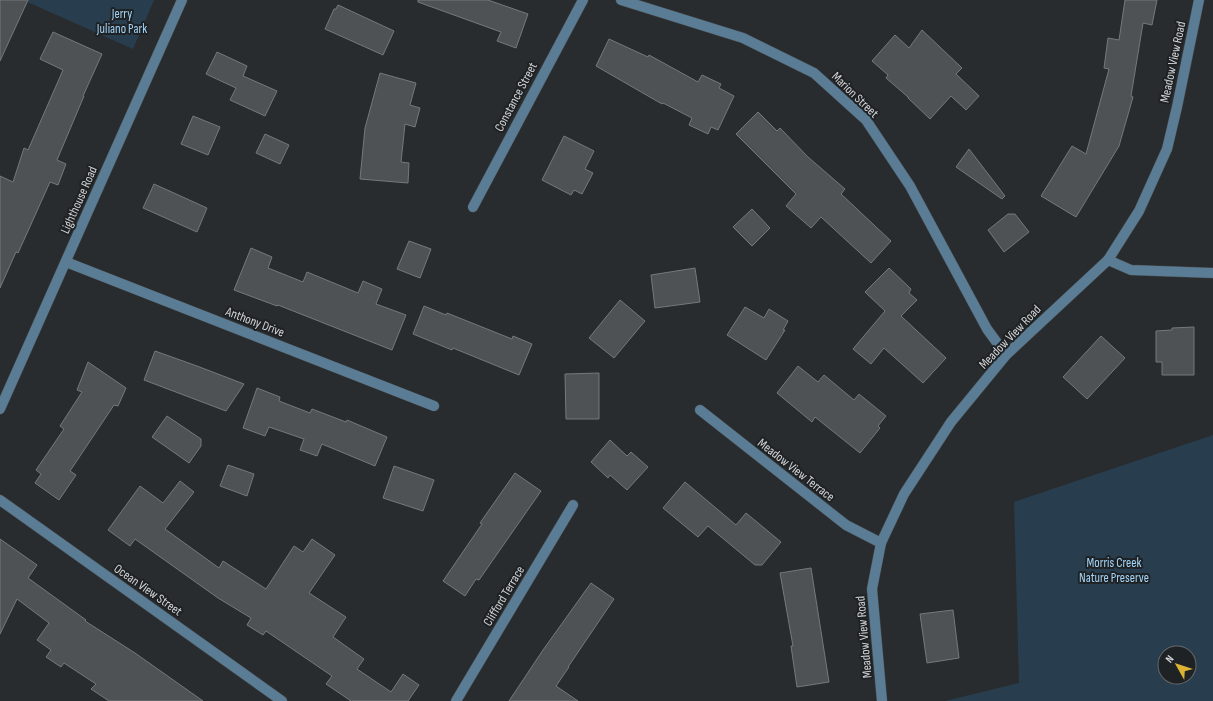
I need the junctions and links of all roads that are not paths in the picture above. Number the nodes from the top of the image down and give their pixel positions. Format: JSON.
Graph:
{"nodes":[{"id":1,"x":182,"y":0,"type":"edge"},
{"id":2,"x":582,"y":0,"type":"edge"},
{"id":3,"x":621,"y":0,"type":"edge"},
{"id":4,"x":1199,"y":0,"type":"edge"},
{"id":5,"x":473,"y":207,"type":"dead end"},
{"id":6,"x":1108,"y":260,"type":"junction"},
{"id":7,"x":66,"y":262,"type":"junction"},
{"id":8,"x":1213,"y":273,"type":"edge"},
{"id":9,"x":1006,"y":355,"type":"junction"},
{"id":10,"x":434,"y":406,"type":"dead end"},
{"id":11,"x":0,"y":409,"type":"edge"},
{"id":12,"x":700,"y":410,"type":"dead end"},
{"id":13,"x":0,"y":500,"type":"edge"},
{"id":14,"x":573,"y":505,"type":"dead end"},
{"id":15,"x":881,"y":542,"type":"junction"},
{"id":16,"x":282,"y":701,"type":"edge"},
{"id":17,"x":456,"y":701,"type":"edge"},
{"id":18,"x":882,"y":701,"type":"edge"}],
"edges":[{"from":1,"to":7,"type":"street","name":"Lighthouse Road"},
{"from":2,"to":5,"type":"street","name":"Constance Street"},
{"from":3,"to":9,"type":"street","name":"Marion Street"},
{"from":4,"to":6,"type":"street","name":"Meadow View Road"},
{"from":6,"to":8,"type":"street"},
{"from":6,"to":9,"type":"street","name":"Meadow View Road"},
{"from":7,"to":10,"type":"street","name":"Anthony Drive"},
{"from":7,"to":11,"type":"street","name":"Lighthouse Road"},
{"from":9,"to":15,"type":"street","name":"Meadow View Road"},
{"from":12,"to":15,"type":"street","name":"Meadow View Terrace"},
{"from":13,"to":16,"type":"street","name":"Ocean View Street"},
{"from":14,"to":17,"type":"street","name":"Clifford Terrace"},
{"from":15,"to":18,"type":"street","name":"Meadow View Road"}]}
